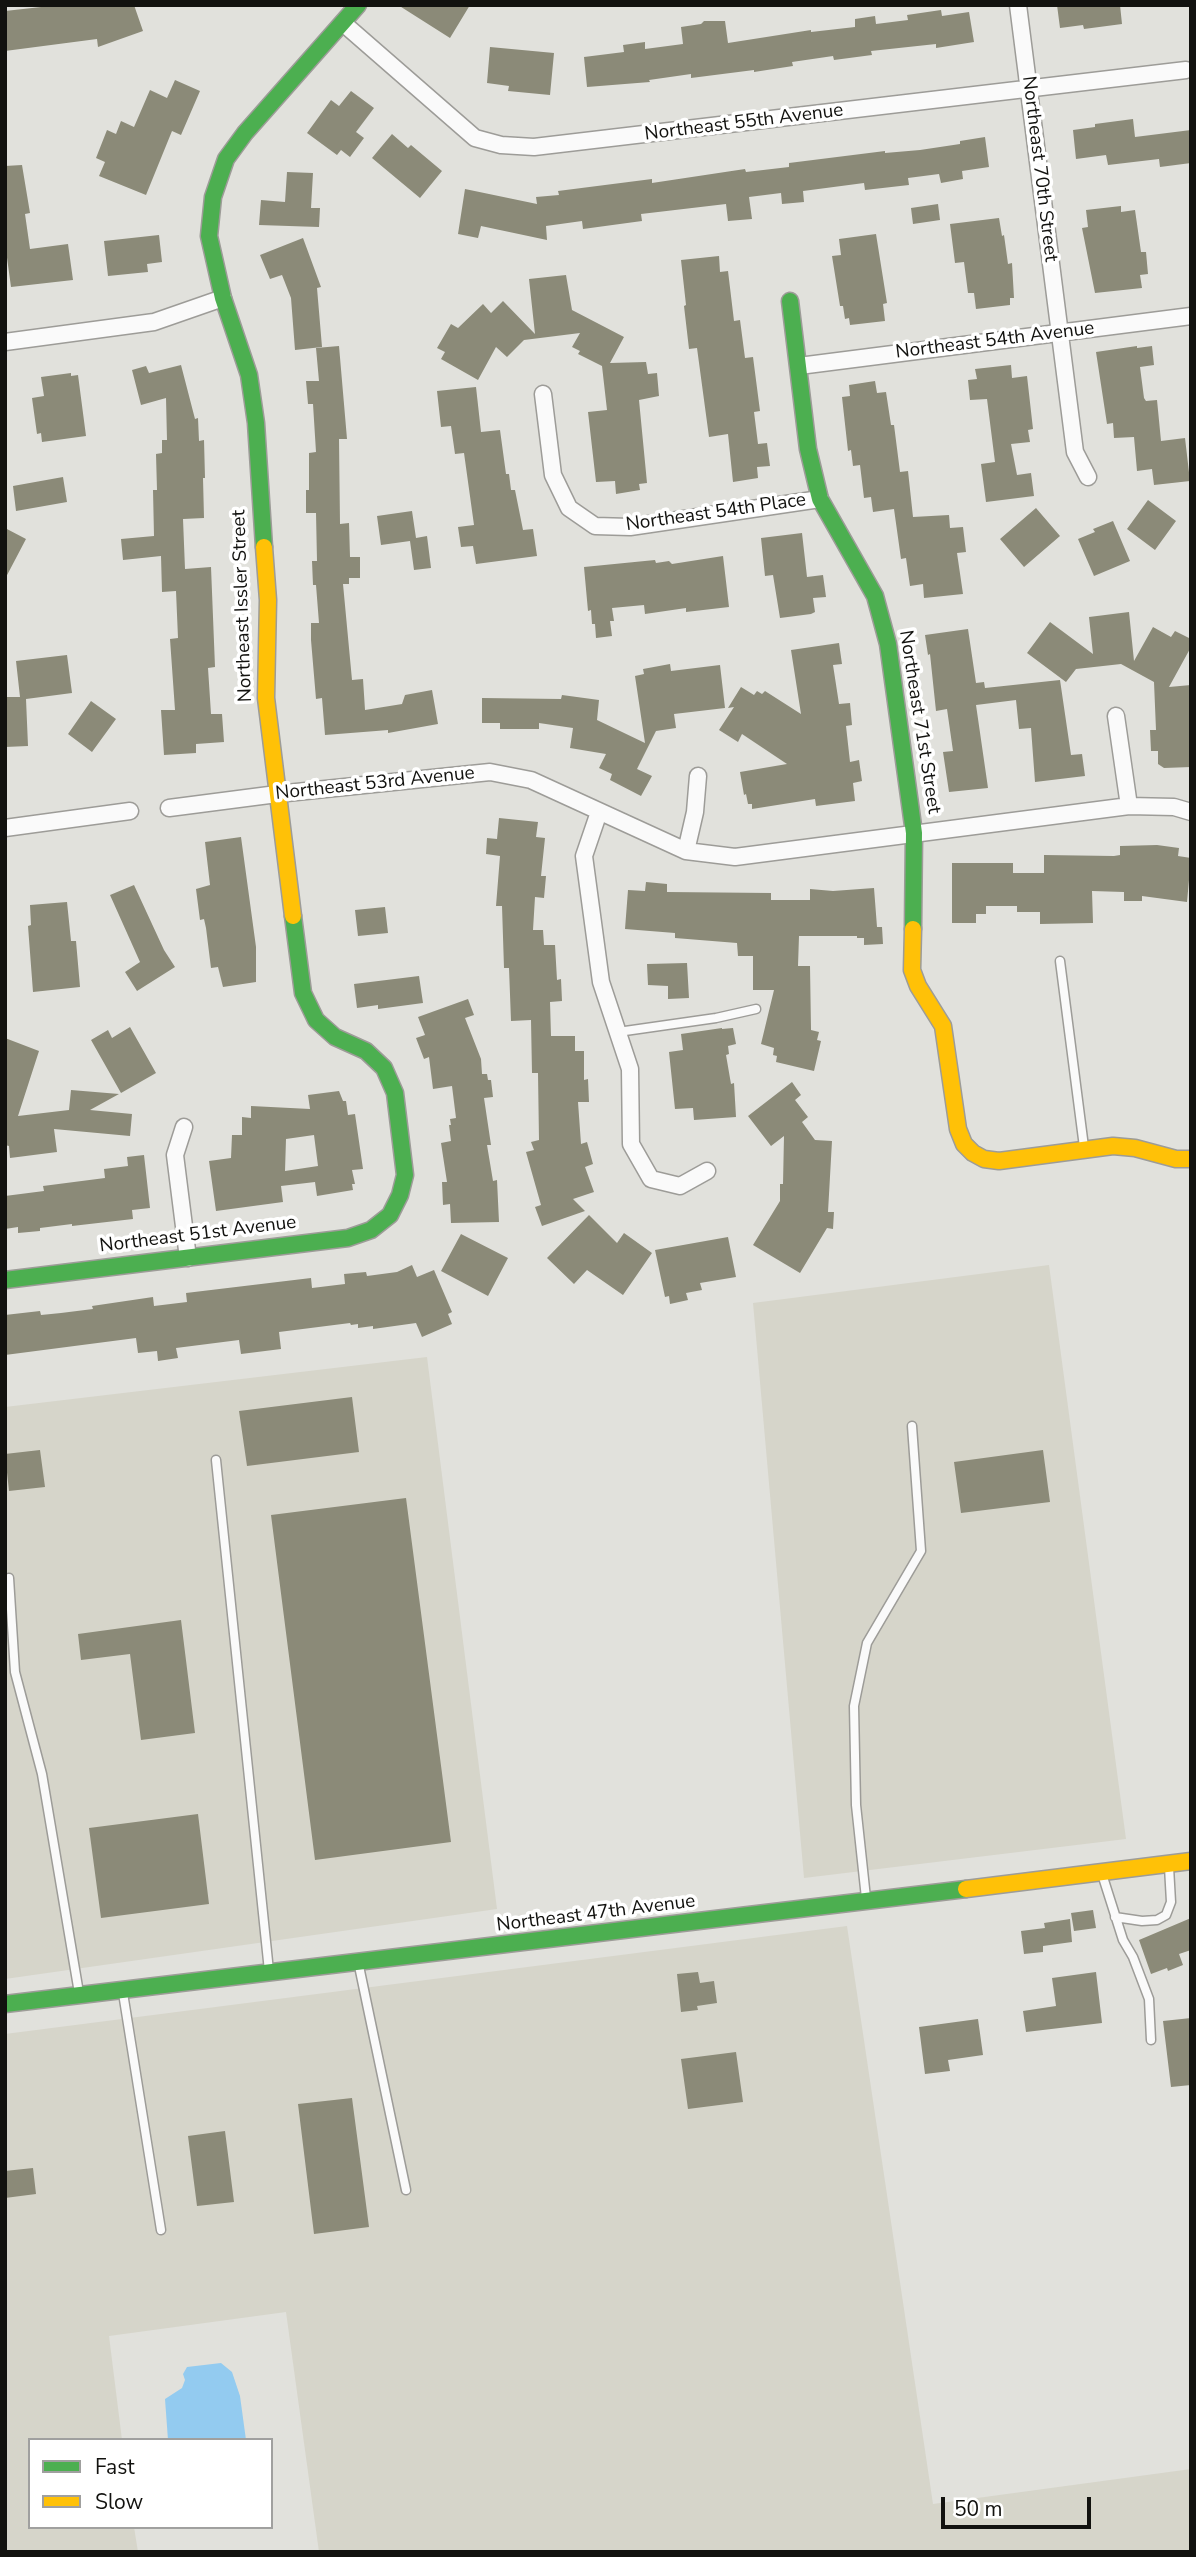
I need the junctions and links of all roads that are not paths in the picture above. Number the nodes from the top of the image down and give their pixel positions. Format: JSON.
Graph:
{"nodes":[{"id":1,"x":358,"y":5,"type":"edge"},
{"id":2,"x":1018,"y":5,"type":"edge"},
{"id":3,"x":343,"y":23,"type":"junction"},
{"id":4,"x":1186,"y":70,"type":"dead end"},
{"id":5,"x":1028,"y":90,"type":"junction"},
{"id":6,"x":223,"y":298,"type":"junction"},
{"id":7,"x":790,"y":301,"type":"dead end"},
{"id":8,"x":1191,"y":316,"type":"edge"},
{"id":9,"x":1060,"y":332,"type":"junction"},
{"id":10,"x":5,"y":342,"type":"edge"},
{"id":11,"x":799,"y":366,"type":"junction"},
{"id":12,"x":543,"y":394,"type":"dead end"},
{"id":13,"x":1088,"y":477,"type":"dead end"},
{"id":14,"x":820,"y":499,"type":"junction"},
{"id":15,"x":1116,"y":716,"type":"dead end"},
{"id":16,"x":698,"y":776,"type":"dead end"},
{"id":17,"x":277,"y":794,"type":"junction"},
{"id":18,"x":1129,"y":806,"type":"junction"},
{"id":19,"x":169,"y":808,"type":"dead end"},
{"id":20,"x":130,"y":811,"type":"dead end"},
{"id":21,"x":599,"y":812,"type":"junction"},
{"id":22,"x":1191,"y":812,"type":"edge"},
{"id":23,"x":5,"y":828,"type":"edge"},
{"id":24,"x":914,"y":833,"type":"junction"},
{"id":25,"x":686,"y":851,"type":"junction"},
{"id":26,"x":1060,"y":961,"type":"dead end"},
{"id":27,"x":756,"y":1009,"type":"dead end"},
{"id":28,"x":618,"y":1032,"type":"junction"},
{"id":29,"x":184,"y":1127,"type":"dead end"},
{"id":30,"x":1085,"y":1150,"type":"junction"},
{"id":31,"x":1191,"y":1159,"type":"edge"},
{"id":32,"x":707,"y":1171,"type":"dead end"},
{"id":33,"x":390,"y":1215,"type":"joint"},
{"id":34,"x":188,"y":1258,"type":"junction"},
{"id":35,"x":5,"y":1280,"type":"edge"},
{"id":36,"x":912,"y":1426,"type":"dead end"},
{"id":37,"x":216,"y":1460,"type":"dead end"},
{"id":38,"x":9,"y":1578,"type":"dead end"},
{"id":39,"x":1191,"y":1861,"type":"edge"},
{"id":40,"x":1169,"y":1864,"type":"junction"},
{"id":41,"x":1101,"y":1872,"type":"junction"},
{"id":42,"x":866,"y":1901,"type":"junction"},
{"id":43,"x":1115,"y":1917,"type":"junction"},
{"id":44,"x":359,"y":1963,"type":"junction"},
{"id":45,"x":270,"y":1973,"type":"junction"},
{"id":46,"x":122,"y":1990,"type":"junction"},
{"id":47,"x":80,"y":1996,"type":"junction"},
{"id":48,"x":5,"y":2004,"type":"edge"},
{"id":49,"x":1151,"y":2040,"type":"dead end"},
{"id":50,"x":406,"y":2190,"type":"dead end"},
{"id":51,"x":161,"y":2230,"type":"dead end"}],
"edges":[{"from":1,"to":3,"type":"street","name":"Northeast Issler Street"},
{"from":2,"to":5,"type":"street","name":"Northeast 70th Street"},
{"from":3,"to":5,"type":"street","name":"Northeast 55th Avenue"},
{"from":3,"to":6,"type":"street","name":"Northeast Issler Street"},
{"from":4,"to":5,"type":"street","name":"Northeast 55th Avenue"},
{"from":5,"to":9,"type":"street","name":"Northeast 70th Street"},
{"from":6,"to":10,"type":"street"},
{"from":6,"to":17,"type":"street","name":"Northeast Issler Street"},
{"from":7,"to":11,"type":"street","name":"Northeast 71st Street"},
{"from":8,"to":9,"type":"street","name":"Northeast 54th Avenue"},
{"from":9,"to":11,"type":"street","name":"Northeast 54th Avenue"},
{"from":9,"to":13,"type":"street","name":"Northeast 70th Street"},
{"from":11,"to":14,"type":"street","name":"Northeast 71st Street"},
{"from":12,"to":14,"type":"street","name":"Northeast 54th Place"},
{"from":14,"to":24,"type":"street","name":"Northeast 71st Street"},
{"from":15,"to":18,"type":"street"},
{"from":16,"to":25,"type":"street"},
{"from":17,"to":19,"type":"street","name":"Northeast 53rd Avenue"},
{"from":17,"to":21,"type":"street","name":"Northeast 53rd Avenue"},
{"from":17,"to":33,"type":"street","name":"Northeast Issler Street"},
{"from":18,"to":22,"type":"street","name":"Northeast 53rd Avenue"},
{"from":18,"to":24,"type":"street","name":"Northeast 53rd Avenue"},
{"from":20,"to":23,"type":"street"},
{"from":21,"to":25,"type":"street","name":"Northeast 53rd Avenue"},
{"from":21,"to":28,"type":"street"},
{"from":24,"to":25,"type":"street","name":"Northeast 53rd Avenue"},
{"from":24,"to":30,"type":"street","name":"Northeast 71st Street"},
{"from":26,"to":30,"type":"lane"},
{"from":27,"to":28,"type":"lane"},
{"from":28,"to":32,"type":"street"},
{"from":29,"to":34,"type":"street"},
{"from":30,"to":31,"type":"street"},
{"from":33,"to":34,"type":"street","name":"Northeast 51st Avenue"},
{"from":34,"to":35,"type":"street","name":"Northeast 51st Avenue"},
{"from":36,"to":42,"type":"lane"},
{"from":37,"to":45,"type":"lane"},
{"from":38,"to":47,"type":"lane"},
{"from":39,"to":40,"type":"street","name":"Northeast 47th Avenue"},
{"from":40,"to":41,"type":"street","name":"Northeast 47th Avenue"},
{"from":40,"to":43,"type":"lane"},
{"from":41,"to":42,"type":"street","name":"Northeast 47th Avenue"},
{"from":41,"to":43,"type":"lane"},
{"from":42,"to":44,"type":"street","name":"Northeast 47th Avenue"},
{"from":43,"to":49,"type":"lane"},
{"from":44,"to":45,"type":"street","name":"Northeast 47th Avenue"},
{"from":44,"to":50,"type":"lane"},
{"from":45,"to":46,"type":"street","name":"Northeast 47th Avenue"},
{"from":46,"to":47,"type":"street","name":"Northeast 47th Avenue"},
{"from":46,"to":51,"type":"lane"},
{"from":47,"to":48,"type":"street","name":"Northeast 47th Avenue"}]}
